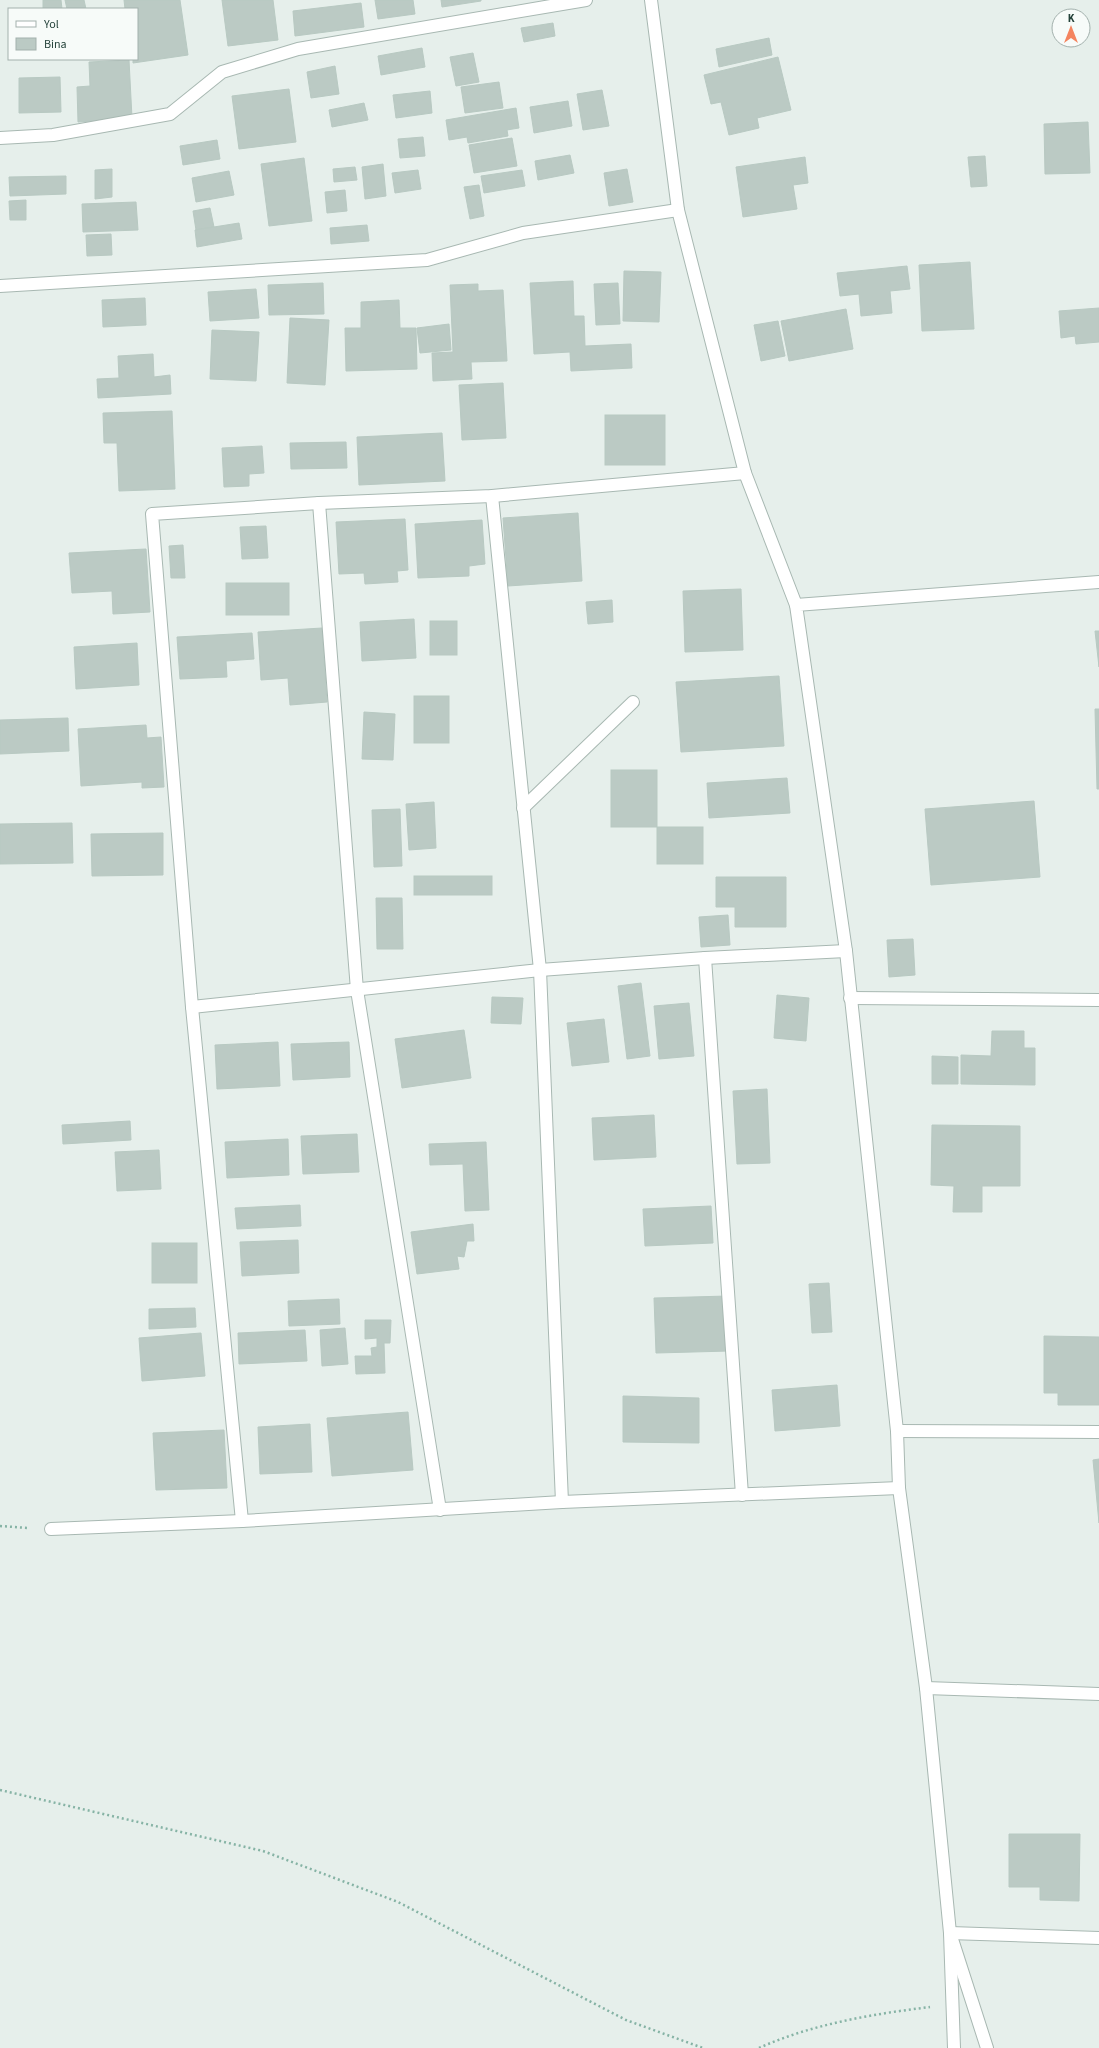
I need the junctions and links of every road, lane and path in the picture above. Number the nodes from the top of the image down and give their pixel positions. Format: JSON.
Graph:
{"nodes":[{"id":1,"x":586,"y":0,"type":"edge"},
{"id":2,"x":651,"y":0,"type":"edge"},
{"id":3,"x":0,"y":138,"type":"edge"},
{"id":4,"x":678,"y":210,"type":"junction"},
{"id":5,"x":0,"y":286,"type":"edge"},
{"id":6,"x":745,"y":473,"type":"junction"},
{"id":7,"x":492,"y":496,"type":"junction"},
{"id":8,"x":319,"y":503,"type":"junction"},
{"id":9,"x":1099,"y":582,"type":"edge"},
{"id":10,"x":796,"y":604,"type":"junction"},
{"id":11,"x":633,"y":702,"type":"dead end"},
{"id":12,"x":523,"y":808,"type":"junction"},
{"id":13,"x":846,"y":951,"type":"junction"},
{"id":14,"x":705,"y":958,"type":"junction"},
{"id":15,"x":540,"y":970,"type":"junction"},
{"id":16,"x":357,"y":990,"type":"junction"},
{"id":17,"x":850,"y":998,"type":"junction"},
{"id":18,"x":1099,"y":1000,"type":"edge"},
{"id":19,"x":192,"y":1007,"type":"junction"},
{"id":20,"x":897,"y":1431,"type":"junction"},
{"id":21,"x":1099,"y":1432,"type":"edge"},
{"id":22,"x":899,"y":1488,"type":"junction"},
{"id":23,"x":742,"y":1495,"type":"junction"},
{"id":24,"x":562,"y":1502,"type":"junction"},
{"id":25,"x":440,"y":1510,"type":"junction"},
{"id":26,"x":242,"y":1521,"type":"junction"},
{"id":27,"x":0,"y":1526,"type":"edge"},
{"id":28,"x":51,"y":1529,"type":"joint"},
{"id":29,"x":926,"y":1688,"type":"junction"},
{"id":30,"x":1099,"y":1694,"type":"edge"},
{"id":31,"x":0,"y":1790,"type":"edge"},
{"id":32,"x":950,"y":1933,"type":"junction"},
{"id":33,"x":1099,"y":1938,"type":"edge"},
{"id":34,"x":953,"y":2004,"type":"junction"},
{"id":35,"x":703,"y":2048,"type":"edge"},
{"id":36,"x":759,"y":2048,"type":"edge"},
{"id":37,"x":954,"y":2048,"type":"edge"},
{"id":38,"x":987,"y":2048,"type":"edge"}],
"edges":[{"from":1,"to":3,"type":"street"},
{"from":2,"to":4,"type":"street"},
{"from":4,"to":5,"type":"street"},
{"from":4,"to":6,"type":"street"},
{"from":6,"to":7,"type":"street"},
{"from":6,"to":10,"type":"street"},
{"from":7,"to":8,"type":"street"},
{"from":7,"to":12,"type":"street"},
{"from":8,"to":16,"type":"street"},
{"from":8,"to":19,"type":"street"},
{"from":9,"to":10,"type":"street"},
{"from":10,"to":13,"type":"street"},
{"from":11,"to":12,"type":"street"},
{"from":12,"to":15,"type":"street"},
{"from":13,"to":14,"type":"street"},
{"from":13,"to":17,"type":"street"},
{"from":14,"to":15,"type":"street"},
{"from":14,"to":23,"type":"street"},
{"from":15,"to":16,"type":"street"},
{"from":15,"to":24,"type":"street"},
{"from":16,"to":19,"type":"street"},
{"from":16,"to":25,"type":"street"},
{"from":17,"to":18,"type":"street"},
{"from":17,"to":20,"type":"street"},
{"from":19,"to":26,"type":"street"},
{"from":20,"to":21,"type":"street"},
{"from":20,"to":22,"type":"street"},
{"from":22,"to":23,"type":"street"},
{"from":22,"to":29,"type":"street"},
{"from":23,"to":24,"type":"street"},
{"from":24,"to":25,"type":"street"},
{"from":25,"to":26,"type":"street"},
{"from":26,"to":28,"type":"street"},
{"from":27,"to":28,"type":"path"},
{"from":29,"to":30,"type":"street"},
{"from":29,"to":32,"type":"street"},
{"from":31,"to":35,"type":"path"},
{"from":32,"to":33,"type":"street"},
{"from":32,"to":34,"type":"street"},
{"from":32,"to":38,"type":"street"},
{"from":34,"to":36,"type":"path"},
{"from":34,"to":37,"type":"street"}]}
